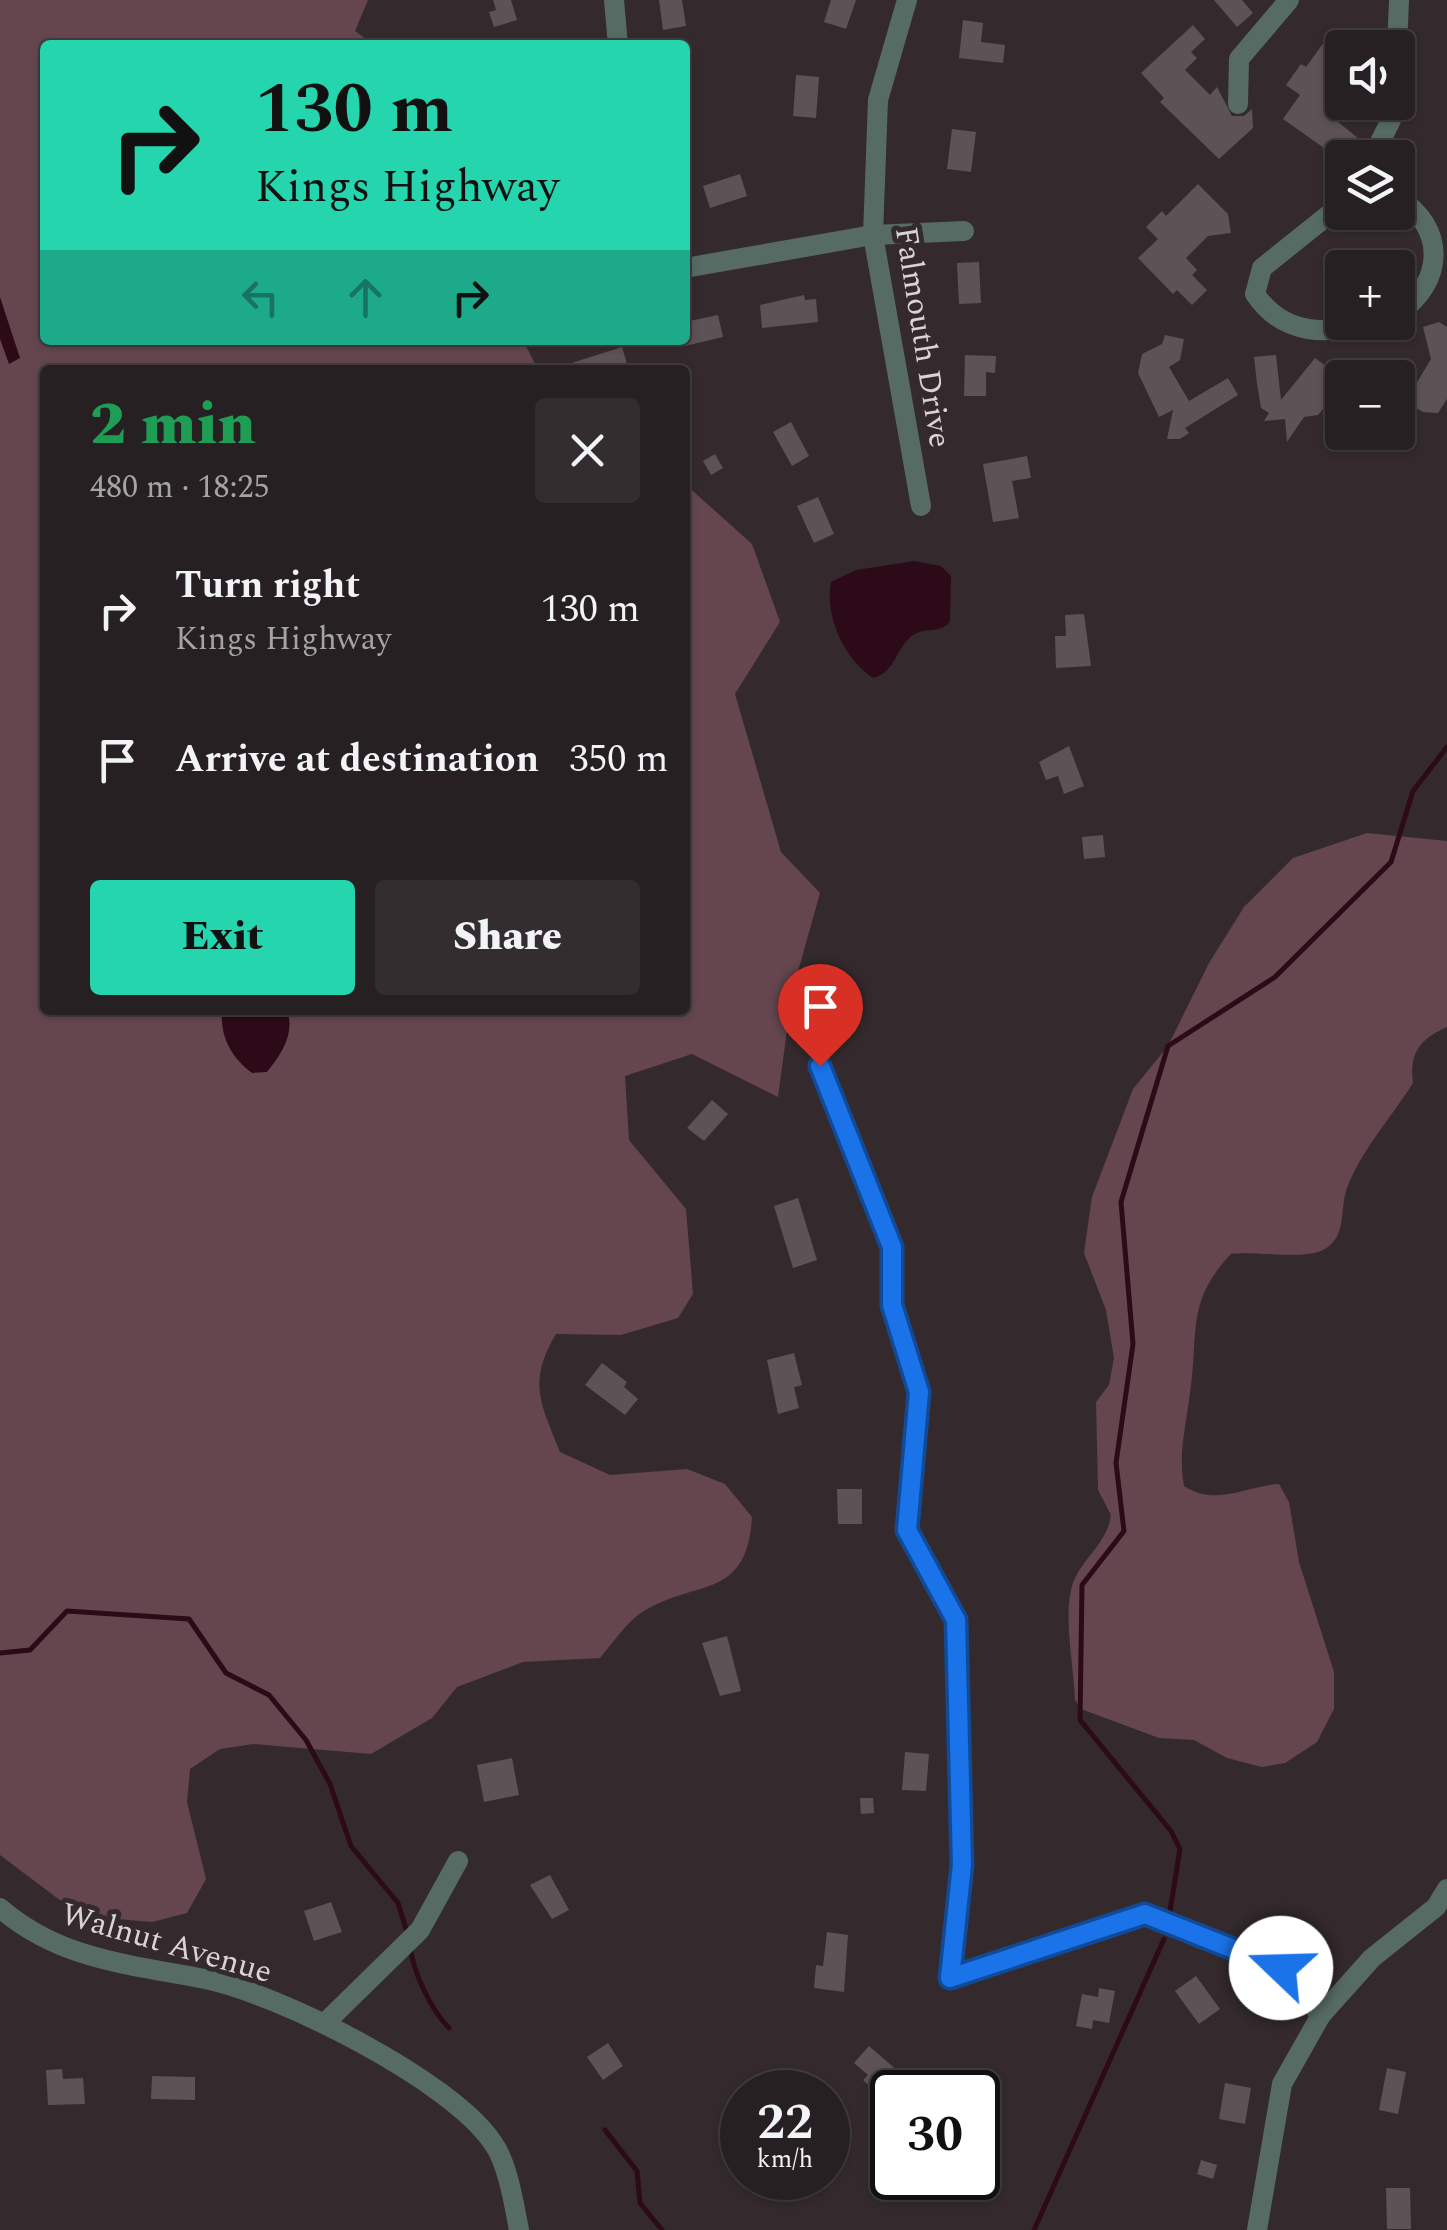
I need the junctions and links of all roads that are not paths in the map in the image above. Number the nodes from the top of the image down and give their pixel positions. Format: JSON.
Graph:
{"nodes":[{"id":1,"x":614,"y":0,"type":"edge"},
{"id":2,"x":906,"y":0,"type":"edge"},
{"id":3,"x":1289,"y":0,"type":"edge"},
{"id":4,"x":1399,"y":0,"type":"edge"},
{"id":5,"x":1398,"y":30,"type":"edge"},
{"id":6,"x":618,"y":40,"type":"edge"},
{"id":7,"x":1238,"y":104,"type":"dead end"},
{"id":8,"x":1415,"y":212,"type":"edge"},
{"id":9,"x":1325,"y":218,"type":"edge"},
{"id":10,"x":964,"y":231,"type":"dead end"},
{"id":11,"x":873,"y":235,"type":"junction"},
{"id":12,"x":690,"y":267,"type":"edge"},
{"id":13,"x":1415,"y":298,"type":"edge"},
{"id":14,"x":1325,"y":330,"type":"edge"},
{"id":15,"x":921,"y":506,"type":"dead end"},
{"id":16,"x":820,"y":1066,"type":"dead end"},
{"id":17,"x":458,"y":1860,"type":"dead end"},
{"id":18,"x":1447,"y":1888,"type":"edge"},
{"id":19,"x":0,"y":1908,"type":"edge"},
{"id":20,"x":1321,"y":2015,"type":"junction"},
{"id":21,"x":325,"y":2023,"type":"junction"},
{"id":22,"x":519,"y":2230,"type":"edge"},
{"id":23,"x":1256,"y":2230,"type":"edge"}],
"edges":[{"from":1,"to":6,"type":"street"},
{"from":2,"to":11,"type":"street","name":"Falmouth Drive"},
{"from":3,"to":7,"type":"street"},
{"from":4,"to":5,"type":"street"},
{"from":8,"to":13,"type":"street"},
{"from":9,"to":14,"type":"street"},
{"from":10,"to":11,"type":"street"},
{"from":11,"to":12,"type":"street"},
{"from":11,"to":15,"type":"street","name":"Falmouth Drive"},
{"from":16,"to":20,"type":"street"},
{"from":17,"to":21,"type":"street"},
{"from":18,"to":20,"type":"street"},
{"from":19,"to":21,"type":"street","name":"Walnut Avenue"},
{"from":20,"to":23,"type":"street"},
{"from":21,"to":22,"type":"street","name":"Walnut Avenue"}]}
